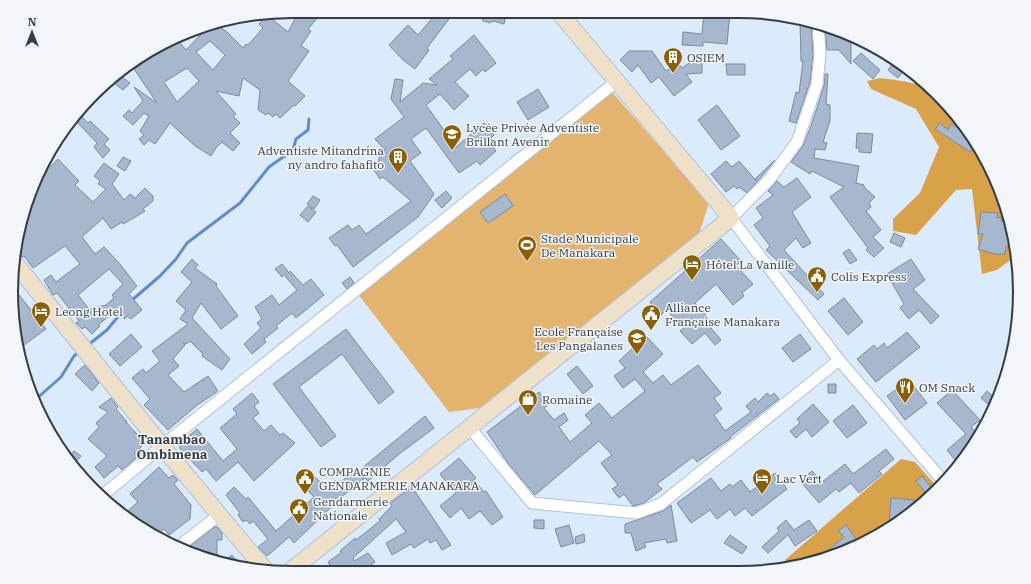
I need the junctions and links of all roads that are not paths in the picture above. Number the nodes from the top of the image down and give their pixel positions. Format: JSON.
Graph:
{"nodes":[{"id":1,"x":564,"y":18,"type":"edge"},
{"id":2,"x":818,"y":30,"type":"edge"},
{"id":3,"x":617,"y":81,"type":"junction"},
{"id":4,"x":731,"y":218,"type":"junction"},
{"id":5,"x":19,"y":268,"type":"edge"},
{"id":6,"x":839,"y":360,"type":"junction"},
{"id":7,"x":470,"y":428,"type":"junction"},
{"id":8,"x":162,"y":446,"type":"junction"},
{"id":9,"x":940,"y":478,"type":"edge"},
{"id":10,"x":106,"y":493,"type":"edge"},
{"id":11,"x":219,"y":515,"type":"junction"},
{"id":12,"x":183,"y":543,"type":"edge"},
{"id":13,"x":260,"y":564,"type":"edge"},
{"id":14,"x":297,"y":566,"type":"edge"}],
"edges":[{"from":1,"to":3,"type":"main road"},
{"from":2,"to":4,"type":"street"},
{"from":3,"to":4,"type":"main road"},
{"from":3,"to":8,"type":"street"},
{"from":4,"to":6,"type":"street"},
{"from":4,"to":7,"type":"main road"},
{"from":5,"to":8,"type":"main road"},
{"from":6,"to":7,"type":"street"},
{"from":6,"to":9,"type":"street"},
{"from":7,"to":14,"type":"main road"},
{"from":8,"to":10,"type":"street"},
{"from":8,"to":11,"type":"main road"},
{"from":11,"to":12,"type":"street"},
{"from":11,"to":13,"type":"main road"}]}
